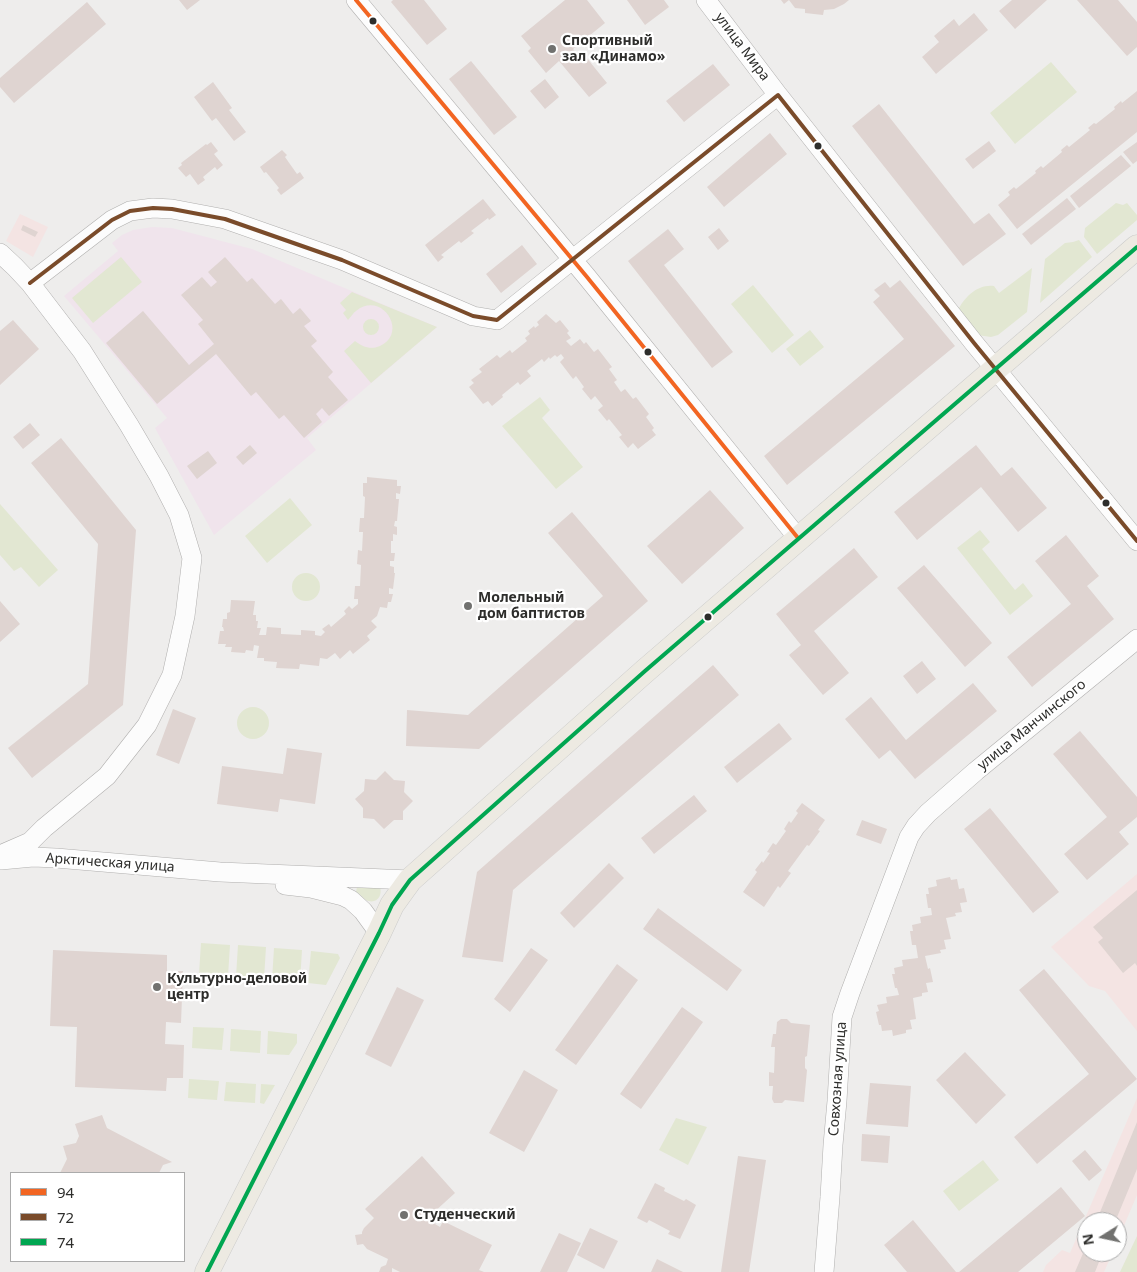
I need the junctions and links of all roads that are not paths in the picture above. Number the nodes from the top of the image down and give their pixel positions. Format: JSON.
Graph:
{"nodes":[{"id":1,"x":356,"y":0,"type":"edge"},
{"id":2,"x":706,"y":0,"type":"edge"},
{"id":3,"x":778,"y":95,"type":"junction"},
{"id":4,"x":1137,"y":247,"type":"edge"},
{"id":5,"x":0,"y":253,"type":"edge"},
{"id":6,"x":573,"y":259,"type":"junction"},
{"id":7,"x":30,"y":283,"type":"junction"},
{"id":8,"x":995,"y":368,"type":"junction"},
{"id":9,"x":798,"y":538,"type":"junction"},
{"id":10,"x":1137,"y":540,"type":"edge"},
{"id":11,"x":1137,"y":639,"type":"edge"},
{"id":12,"x":928,"y":813,"type":"joint"},
{"id":13,"x":0,"y":855,"type":"edge"},
{"id":14,"x":0,"y":860,"type":"edge"},
{"id":15,"x":220,"y":872,"type":"junction"},
{"id":16,"x":410,"y":880,"type":"junction"},
{"id":17,"x":379,"y":933,"type":"junction"},
{"id":18,"x":206,"y":1272,"type":"edge"},
{"id":19,"x":824,"y":1272,"type":"edge"}],
"edges":[{"from":1,"to":6,"type":"street"},
{"from":2,"to":3,"type":"street","name":"улица Мира"},
{"from":3,"to":6,"type":"street"},
{"from":3,"to":8,"type":"street","name":"улица Мира"},
{"from":4,"to":8,"type":"main road"},
{"from":5,"to":7,"type":"street"},
{"from":6,"to":7,"type":"street"},
{"from":6,"to":9,"type":"street"},
{"from":7,"to":13,"type":"street"},
{"from":8,"to":9,"type":"main road"},
{"from":8,"to":10,"type":"street"},
{"from":9,"to":16,"type":"main road"},
{"from":11,"to":12,"type":"street","name":"улица Манчинского"},
{"from":12,"to":19,"type":"street","name":"Совхозная улица"},
{"from":14,"to":15,"type":"street","name":"Арктическая улица"},
{"from":15,"to":16,"type":"street","name":"Арктическая улица"},
{"from":15,"to":17,"type":"street","name":"Арктическая улица"},
{"from":16,"to":17,"type":"main road"},
{"from":17,"to":18,"type":"main road"}]}
